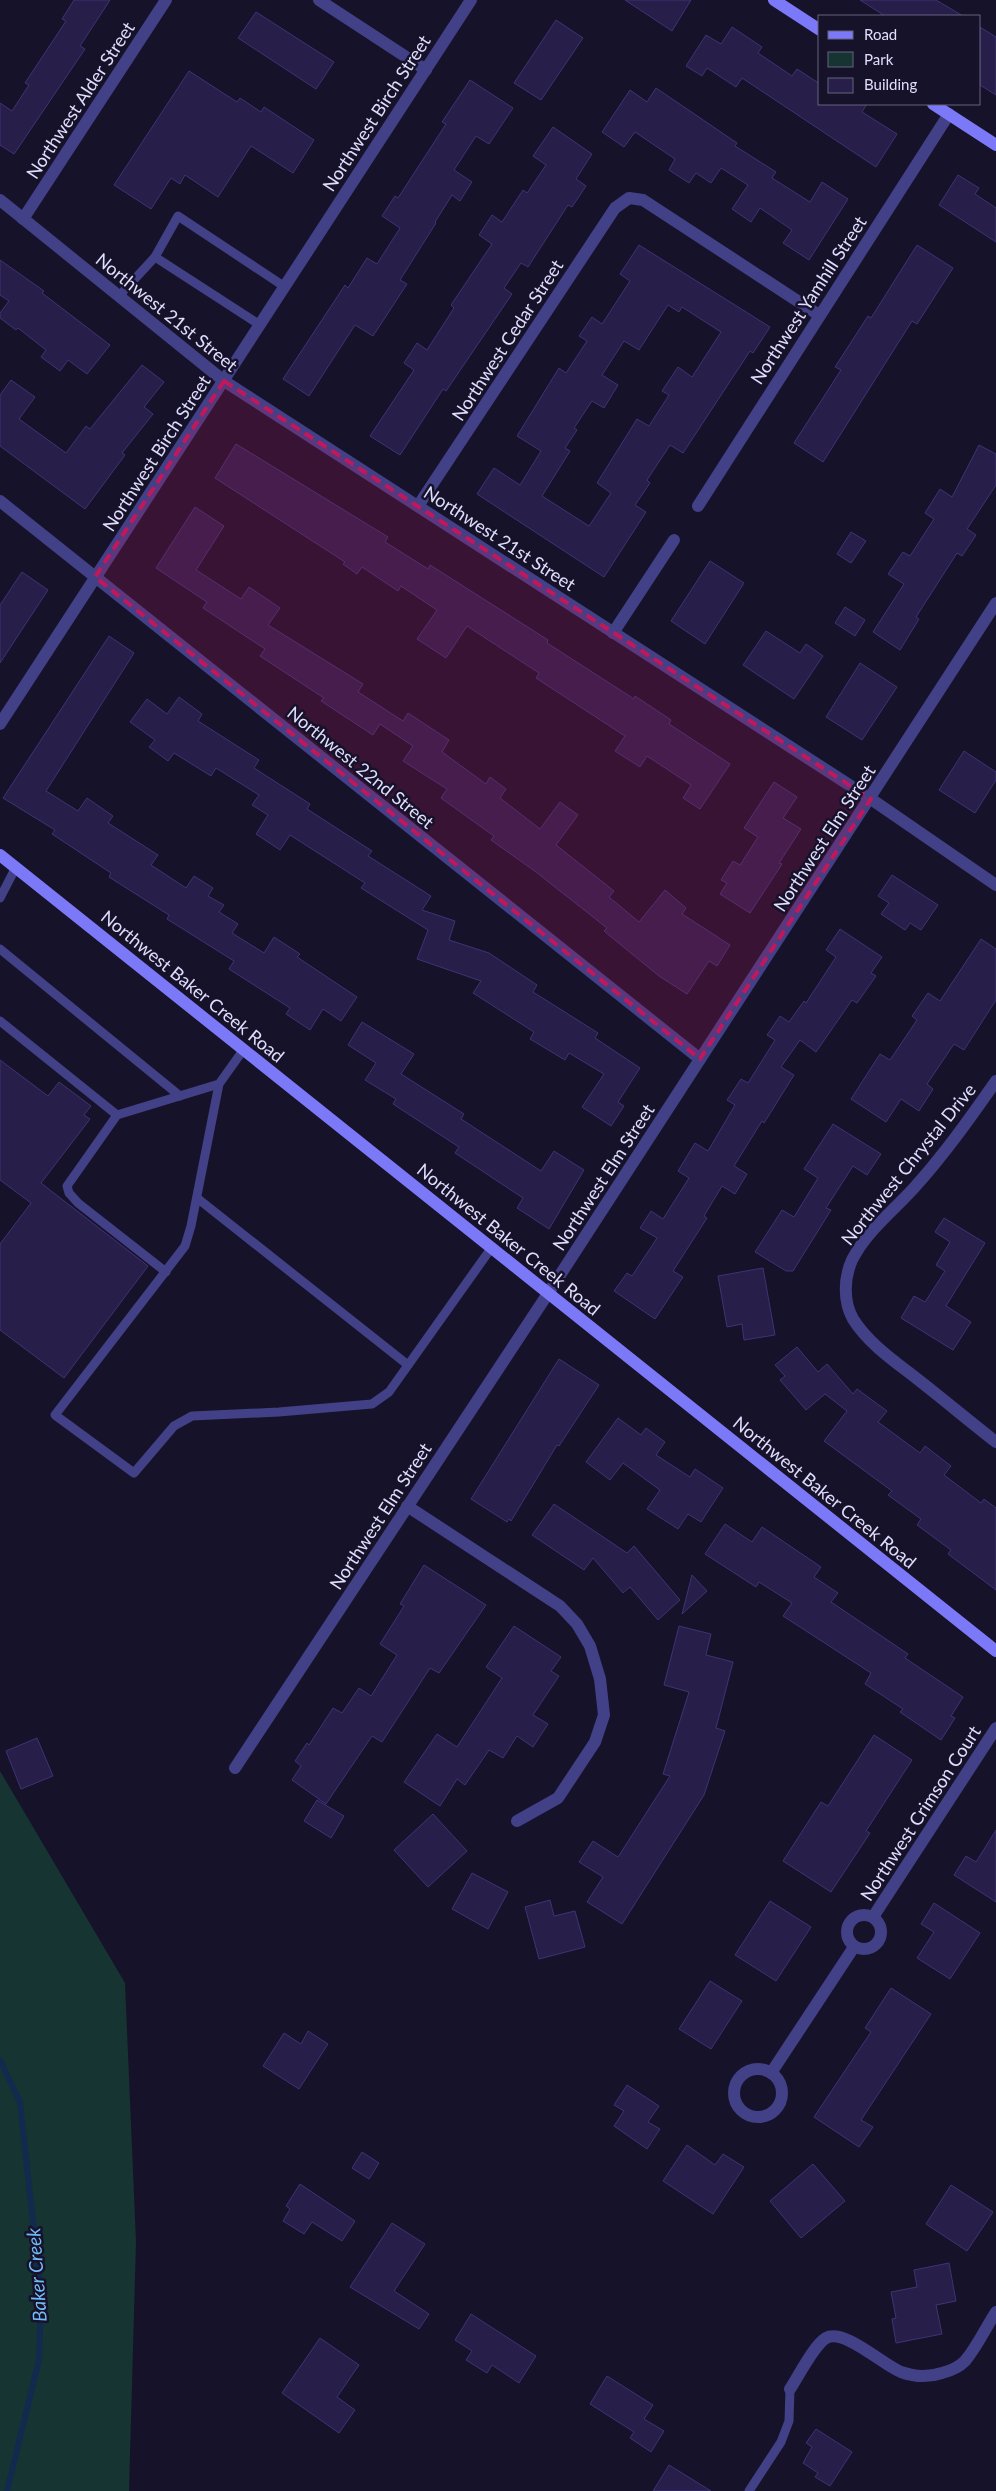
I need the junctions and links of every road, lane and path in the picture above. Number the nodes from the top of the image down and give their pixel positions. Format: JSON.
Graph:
{"nodes":[{"id":1,"x":166,"y":0,"type":"edge"},
{"id":2,"x":319,"y":0,"type":"edge"},
{"id":3,"x":471,"y":0,"type":"edge"},
{"id":4,"x":774,"y":0,"type":"edge"},
{"id":5,"x":818,"y":29,"type":"edge"},
{"id":6,"x":426,"y":70,"type":"junction"},
{"id":7,"x":935,"y":105,"type":"edge"},
{"id":8,"x":949,"y":114,"type":"junction"},
{"id":9,"x":996,"y":144,"type":"edge"},
{"id":10,"x":0,"y":200,"type":"edge"},
{"id":11,"x":23,"y":219,"type":"junction"},
{"id":12,"x":154,"y":257,"type":"junction"},
{"id":13,"x":284,"y":287,"type":"junction"},
{"id":14,"x":119,"y":296,"type":"junction"},
{"id":15,"x":819,"y":315,"type":"junction"},
{"id":16,"x":260,"y":325,"type":"junction"},
{"id":17,"x":224,"y":381,"type":"junction"},
{"id":18,"x":0,"y":501,"type":"edge"},
{"id":19,"x":418,"y":506,"type":"junction"},
{"id":20,"x":698,"y":506,"type":"dead end"},
{"id":21,"x":674,"y":540,"type":"dead end"},
{"id":22,"x":95,"y":577,"type":"junction"},
{"id":23,"x":996,"y":603,"type":"edge"},
{"id":24,"x":614,"y":633,"type":"junction"},
{"id":25,"x":0,"y":724,"type":"edge"},
{"id":26,"x":871,"y":799,"type":"junction"},
{"id":27,"x":0,"y":854,"type":"edge"},
{"id":28,"x":16,"y":867,"type":"junction"},
{"id":29,"x":996,"y":885,"type":"edge"},
{"id":30,"x":0,"y":898,"type":"edge"},
{"id":31,"x":0,"y":949,"type":"edge"},
{"id":32,"x":0,"y":1021,"type":"edge"},
{"id":33,"x":244,"y":1049,"type":"junction"},
{"id":34,"x":700,"y":1059,"type":"junction"},
{"id":35,"x":996,"y":1081,"type":"edge"},
{"id":36,"x":219,"y":1084,"type":"junction"},
{"id":37,"x":180,"y":1096,"type":"junction"},
{"id":38,"x":117,"y":1115,"type":"junction"},
{"id":39,"x":197,"y":1198,"type":"junction"},
{"id":40,"x":492,"y":1247,"type":"junction"},
{"id":41,"x":166,"y":1272,"type":"junction"},
{"id":42,"x":549,"y":1292,"type":"junction"},
{"id":43,"x":408,"y":1365,"type":"junction"},
{"id":44,"x":996,"y":1442,"type":"edge"},
{"id":45,"x":407,"y":1506,"type":"junction"},
{"id":46,"x":996,"y":1651,"type":"edge"},
{"id":47,"x":996,"y":1728,"type":"edge"},
{"id":48,"x":235,"y":1768,"type":"dead end"},
{"id":49,"x":517,"y":1821,"type":"dead end"},
{"id":50,"x":873,"y":1917,"type":"junction"},
{"id":51,"x":854,"y":1947,"type":"junction"},
{"id":52,"x":771,"y":2073,"type":"dead end"},
{"id":53,"x":996,"y":2312,"type":"edge"},
{"id":54,"x":790,"y":2389,"type":"joint"},
{"id":55,"x":749,"y":2491,"type":"edge"}],
"edges":[{"from":1,"to":11,"type":"street","name":"Northwest Alder Street"},
{"from":2,"to":6,"type":"street"},
{"from":3,"to":6,"type":"street","name":"Northwest Birch Street"},
{"from":4,"to":5,"type":"main road"},
{"from":6,"to":13,"type":"street","name":"Northwest Birch Street"},
{"from":7,"to":8,"type":"main road"},
{"from":8,"to":9,"type":"main road"},
{"from":8,"to":15,"type":"street","name":"Northwest Yamhill Street"},
{"from":10,"to":11,"type":"street","name":"Northwest 21st Street"},
{"from":11,"to":14,"type":"street","name":"Northwest 21st Street"},
{"from":12,"to":13,"type":"lane"},
{"from":12,"to":14,"type":"lane"},
{"from":12,"to":16,"type":"lane"},
{"from":13,"to":16,"type":"street","name":"Northwest Birch Street"},
{"from":14,"to":17,"type":"street","name":"Northwest 21st Street"},
{"from":15,"to":19,"type":"street","name":"Northwest Cedar Street"},
{"from":15,"to":20,"type":"street","name":"Northwest Yamhill Street"},
{"from":16,"to":17,"type":"street","name":"Northwest Birch Street"},
{"from":17,"to":19,"type":"street","name":"Northwest 21st Street"},
{"from":17,"to":22,"type":"street","name":"Northwest Birch Street"},
{"from":18,"to":22,"type":"street","name":"Northwest 22nd Street"},
{"from":19,"to":24,"type":"street","name":"Northwest 21st Street"},
{"from":21,"to":24,"type":"street"},
{"from":22,"to":25,"type":"street","name":"Northwest Birch Street"},
{"from":22,"to":34,"type":"street","name":"Northwest 22nd Street"},
{"from":23,"to":26,"type":"street","name":"Northwest Elm Street"},
{"from":24,"to":26,"type":"street","name":"Northwest 21st Street"},
{"from":26,"to":29,"type":"street","name":"Northwest 21st Street"},
{"from":26,"to":34,"type":"street","name":"Northwest Elm Street"},
{"from":27,"to":28,"type":"main road","name":"Northwest Baker Creek Road"},
{"from":28,"to":30,"type":"lane"},
{"from":28,"to":33,"type":"main road","name":"Northwest Baker Creek Road"},
{"from":31,"to":37,"type":"lane"},
{"from":32,"to":38,"type":"lane"},
{"from":33,"to":36,"type":"lane"},
{"from":33,"to":40,"type":"main road","name":"Northwest Baker Creek Road"},
{"from":34,"to":42,"type":"street","name":"Northwest Elm Street"},
{"from":35,"to":44,"type":"street","name":"Northwest Chrystal Drive"},
{"from":36,"to":37,"type":"lane"},
{"from":36,"to":39,"type":"lane"},
{"from":37,"to":38,"type":"lane"},
{"from":38,"to":41,"type":"lane"},
{"from":39,"to":41,"type":"lane"},
{"from":39,"to":43,"type":"lane"},
{"from":40,"to":42,"type":"main road","name":"Northwest Baker Creek Road"},
{"from":40,"to":43,"type":"lane"},
{"from":41,"to":43,"type":"lane"},
{"from":42,"to":45,"type":"street","name":"Northwest Elm Street"},
{"from":42,"to":46,"type":"main road","name":"Northwest Baker Creek Road"},
{"from":45,"to":48,"type":"street","name":"Northwest Elm Street"},
{"from":45,"to":49,"type":"street"},
{"from":47,"to":50,"type":"street","name":"Northwest Crimson Court"},
{"from":50,"to":51,"type":"street","name":"Northwest Crimson Court"},
{"from":50,"to":51,"type":"street","name":"Northwest Crimson Court"},
{"from":51,"to":52,"type":"street"},
{"from":53,"to":54,"type":"street"},
{"from":54,"to":55,"type":"lane"}]}
